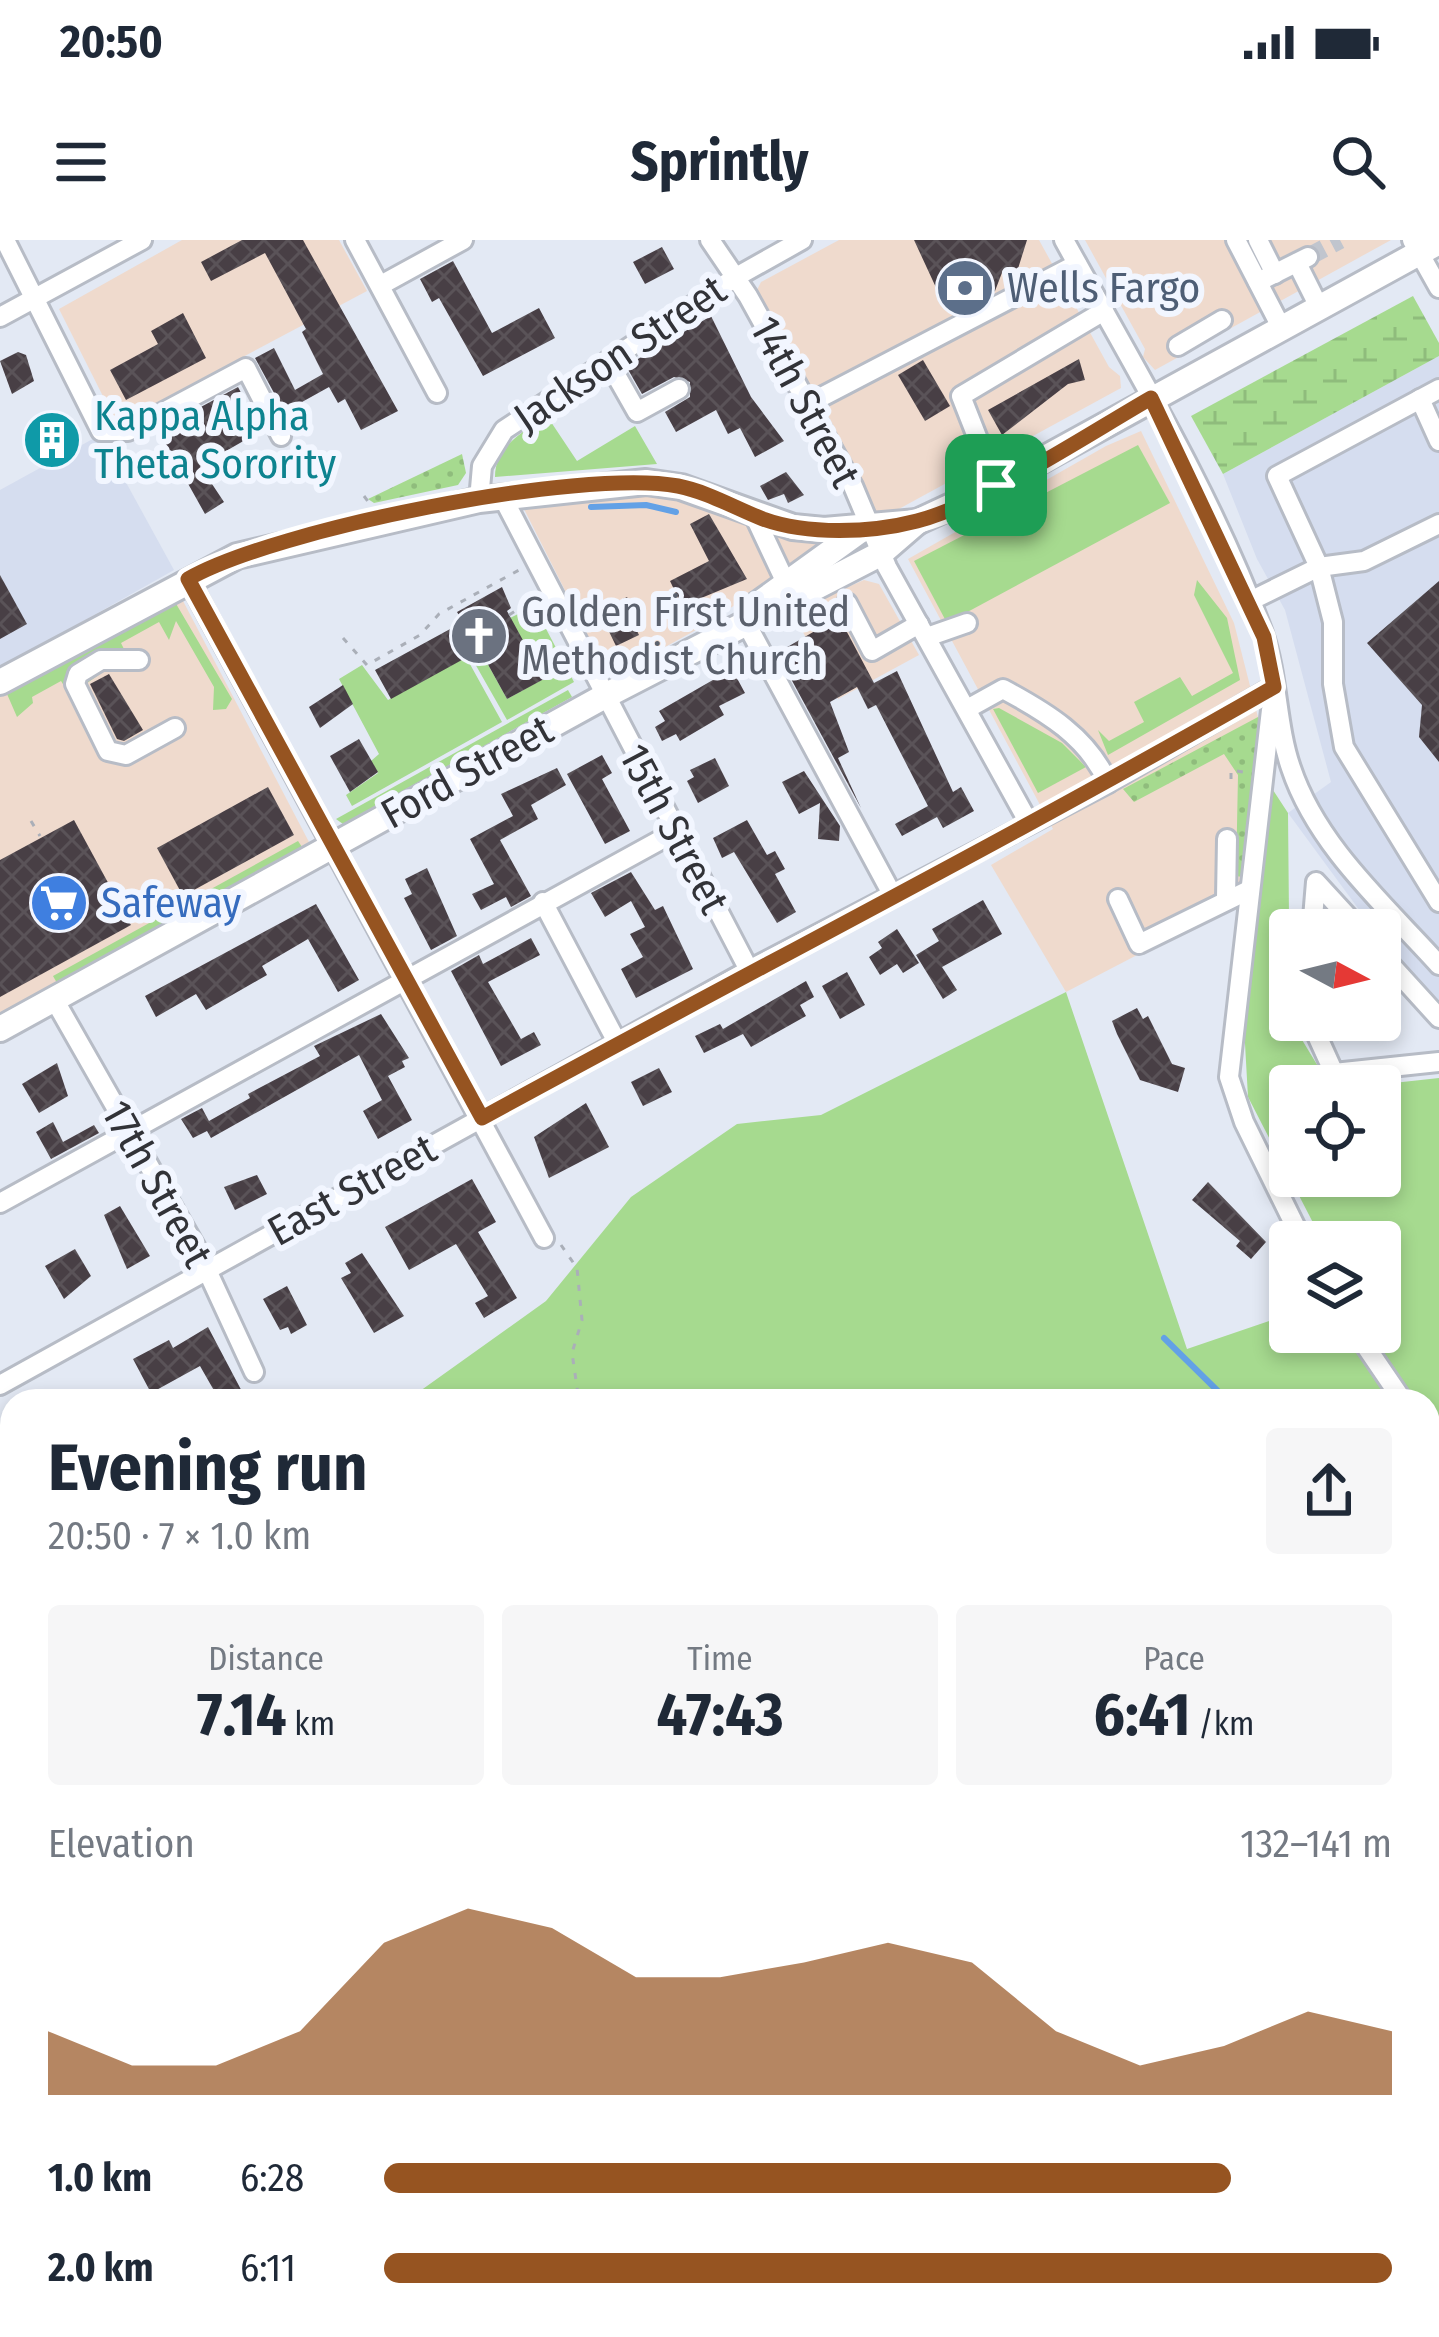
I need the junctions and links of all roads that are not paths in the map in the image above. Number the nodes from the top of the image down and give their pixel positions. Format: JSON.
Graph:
{"nodes":[{"id":1,"x":4,"y":240,"type":"edge"},
{"id":2,"x":142,"y":240,"type":"edge"},
{"id":3,"x":356,"y":240,"type":"edge"},
{"id":4,"x":463,"y":240,"type":"edge"},
{"id":5,"x":710,"y":240,"type":"edge"},
{"id":6,"x":802,"y":240,"type":"edge"},
{"id":7,"x":1064,"y":240,"type":"edge"},
{"id":8,"x":1236,"y":240,"type":"edge"},
{"id":9,"x":1258,"y":240,"type":"edge"},
{"id":10,"x":1428,"y":259,"type":"edge"},
{"id":11,"x":1077,"y":264,"type":"junction"},
{"id":12,"x":736,"y":277,"type":"junction"},
{"id":13,"x":1266,"y":278,"type":"junction"},
{"id":14,"x":381,"y":285,"type":"junction"},
{"id":15,"x":35,"y":299,"type":"junction"},
{"id":16,"x":1319,"y":307,"type":"junction"},
{"id":17,"x":1104,"y":311,"type":"junction"},
{"id":18,"x":0,"y":317,"type":"edge"},
{"id":19,"x":1222,"y":320,"type":"dead end"},
{"id":20,"x":1281,"y":327,"type":"junction"},
{"id":21,"x":1178,"y":346,"type":"dead end"},
{"id":22,"x":608,"y":362,"type":"junction"},
{"id":23,"x":1439,"y":388,"type":"edge"},
{"id":24,"x":679,"y":389,"type":"dead end"},
{"id":25,"x":437,"y":393,"type":"dead end"},
{"id":26,"x":1151,"y":398,"type":"junction"},
{"id":27,"x":1420,"y":399,"type":"junction"},
{"id":28,"x":808,"y":404,"type":"junction"},
{"id":29,"x":281,"y":436,"type":"dead end"},
{"id":30,"x":1439,"y":441,"type":"edge"},
{"id":31,"x":996,"y":485,"type":"junction"},
{"id":32,"x":491,"y":498,"type":"junction"},
{"id":33,"x":754,"y":515,"type":"junction"},
{"id":34,"x":917,"y":521,"type":"junction"},
{"id":35,"x":1439,"y":524,"type":"edge"},
{"id":36,"x":867,"y":525,"type":"junction"},
{"id":37,"x":880,"y":554,"type":"junction"},
{"id":38,"x":1319,"y":567,"type":"junction"},
{"id":39,"x":188,"y":579,"type":"junction"},
{"id":40,"x":786,"y":583,"type":"junction"},
{"id":41,"x":1248,"y":602,"type":"junction"},
{"id":42,"x":847,"y":603,"type":"dead end"},
{"id":43,"x":746,"y":623,"type":"junction"},
{"id":44,"x":967,"y":623,"type":"dead end"},
{"id":45,"x":923,"y":631,"type":"junction"},
{"id":46,"x":719,"y":636,"type":"junction"},
{"id":47,"x":139,"y":660,"type":"dead end"},
{"id":48,"x":0,"y":682,"type":"edge"},
{"id":49,"x":1274,"y":687,"type":"junction"},
{"id":50,"x":605,"y":697,"type":"junction"},
{"id":51,"x":967,"y":709,"type":"junction"},
{"id":52,"x":175,"y":728,"type":"dead end"},
{"id":53,"x":1108,"y":783,"type":"junction"},
{"id":54,"x":1029,"y":823,"type":"junction"},
{"id":55,"x":675,"y":832,"type":"junction"},
{"id":56,"x":1227,"y":839,"type":"dead end"},
{"id":57,"x":332,"y":846,"type":"junction"},
{"id":58,"x":1250,"y":890,"type":"junction"},
{"id":59,"x":892,"y":894,"type":"junction"},
{"id":60,"x":1226,"y":898,"type":"junction"},
{"id":61,"x":1118,"y":899,"type":"dead end"},
{"id":62,"x":543,"y":902,"type":"junction"},
{"id":63,"x":1439,"y":902,"type":"edge"},
{"id":64,"x":1314,"y":909,"type":"edge"},
{"id":65,"x":1341,"y":909,"type":"edge"},
{"id":66,"x":1439,"y":965,"type":"edge"},
{"id":67,"x":749,"y":970,"type":"junction"},
{"id":68,"x":1401,"y":976,"type":"edge"},
{"id":69,"x":404,"y":977,"type":"junction"},
{"id":70,"x":54,"y":999,"type":"junction"},
{"id":71,"x":1439,"y":1018,"type":"edge"},
{"id":72,"x":0,"y":1028,"type":"edge"},
{"id":73,"x":1320,"y":1041,"type":"edge"},
{"id":74,"x":618,"y":1044,"type":"junction"},
{"id":75,"x":1439,"y":1062,"type":"edge"},
{"id":76,"x":482,"y":1118,"type":"junction"},
{"id":77,"x":130,"y":1135,"type":"junction"},
{"id":78,"x":0,"y":1203,"type":"edge"},
{"id":79,"x":1293,"y":1221,"type":"edge"},
{"id":80,"x":544,"y":1238,"type":"road end"},
{"id":81,"x":207,"y":1271,"type":"junction"},
{"id":82,"x":1370,"y":1353,"type":"edge"},
{"id":83,"x":254,"y":1372,"type":"dead end"},
{"id":84,"x":0,"y":1385,"type":"edge"},
{"id":85,"x":1395,"y":1389,"type":"edge"}],
"edges":[{"from":1,"to":15,"type":"street"},
{"from":2,"to":15,"type":"street"},
{"from":3,"to":14,"type":"street"},
{"from":4,"to":14,"type":"street"},
{"from":5,"to":12,"type":"street","name":"14th Street"},
{"from":6,"to":12,"type":"street","name":"Jackson Street"},
{"from":7,"to":11,"type":"street"},
{"from":8,"to":13,"type":"street"},
{"from":9,"to":13,"type":"street"},
{"from":10,"to":16,"type":"main road","name":"Ford Street"},
{"from":11,"to":17,"type":"street"},
{"from":11,"to":28,"type":"street"},
{"from":12,"to":22,"type":"street","name":"Jackson Street"},
{"from":12,"to":28,"type":"street","name":"14th Street"},
{"from":13,"to":16,"type":"street"},
{"from":13,"to":20,"type":"street"},
{"from":14,"to":25,"type":"street"},
{"from":15,"to":18,"type":"street"},
{"from":15,"to":29,"type":"street"},
{"from":16,"to":20,"type":"main road","name":"Ford Street"},
{"from":17,"to":26,"type":"street"},
{"from":17,"to":31,"type":"street"},
{"from":19,"to":21,"type":"street"},
{"from":20,"to":26,"type":"main road","name":"Ford Street"},
{"from":22,"to":24,"type":"street"},
{"from":22,"to":32,"type":"street","name":"Jackson Street"},
{"from":23,"to":27,"type":"street"},
{"from":26,"to":31,"type":"main road","name":"Ford Street"},
{"from":26,"to":41,"type":"street"},
{"from":27,"to":30,"type":"street"},
{"from":27,"to":38,"type":"street"},
{"from":28,"to":36,"type":"street","name":"14th Street"},
{"from":31,"to":34,"type":"main road","name":"Ford Street"},
{"from":32,"to":33,"type":"main road","name":"Jackson Street"},
{"from":32,"to":39,"type":"main road","name":"Jackson Street"},
{"from":32,"to":50,"type":"street","name":"15th Street"},
{"from":33,"to":36,"type":"main road","name":"Jackson Street"},
{"from":33,"to":40,"type":"street"},
{"from":34,"to":36,"type":"main road","name":"Jackson Street"},
{"from":34,"to":37,"type":"main road","name":"Ford Street"},
{"from":35,"to":38,"type":"street"},
{"from":36,"to":37,"type":"street","name":"14th Street"},
{"from":36,"to":40,"type":"main road"},
{"from":37,"to":43,"type":"main road","name":"Ford Street"},
{"from":37,"to":45,"type":"street","name":"14th Street"},
{"from":38,"to":41,"type":"street"},
{"from":38,"to":63,"type":"street"},
{"from":39,"to":48,"type":"main road","name":"Jackson Street"},
{"from":39,"to":57,"type":"street"},
{"from":40,"to":46,"type":"main road"},
{"from":41,"to":49,"type":"street"},
{"from":42,"to":45,"type":"street"},
{"from":43,"to":46,"type":"main road","name":"Ford Street"},
{"from":43,"to":59,"type":"street"},
{"from":44,"to":45,"type":"street"},
{"from":45,"to":51,"type":"street","name":"14th Street"},
{"from":46,"to":50,"type":"main road","name":"Ford Street"},
{"from":47,"to":52,"type":"street"},
{"from":49,"to":53,"type":"street","name":"East Street"},
{"from":49,"to":58,"type":"street"},
{"from":49,"to":66,"type":"street"},
{"from":50,"to":55,"type":"street","name":"15th Street"},
{"from":50,"to":57,"type":"main road","name":"Ford Street"},
{"from":51,"to":53,"type":"street"},
{"from":51,"to":54,"type":"street","name":"14th Street"},
{"from":53,"to":54,"type":"street","name":"East Street"},
{"from":54,"to":59,"type":"street","name":"East Street"},
{"from":55,"to":62,"type":"street"},
{"from":55,"to":67,"type":"street","name":"15th Street"},
{"from":56,"to":60,"type":"street"},
{"from":57,"to":69,"type":"street"},
{"from":57,"to":70,"type":"main road","name":"Ford Street"},
{"from":58,"to":60,"type":"street"},
{"from":58,"to":79,"type":"street"},
{"from":59,"to":67,"type":"street","name":"East Street"},
{"from":60,"to":61,"type":"street"},
{"from":62,"to":69,"type":"street"},
{"from":62,"to":74,"type":"street"},
{"from":64,"to":65,"type":"street"},
{"from":67,"to":74,"type":"street","name":"East Street"},
{"from":68,"to":71,"type":"street"},
{"from":69,"to":76,"type":"street"},
{"from":69,"to":77,"type":"street"},
{"from":70,"to":72,"type":"main road","name":"Ford Street"},
{"from":70,"to":77,"type":"street","name":"17th Street"},
{"from":73,"to":75,"type":"street"},
{"from":74,"to":76,"type":"street","name":"East Street"},
{"from":76,"to":80,"type":"street"},
{"from":76,"to":81,"type":"street","name":"East Street"},
{"from":77,"to":78,"type":"street"},
{"from":77,"to":81,"type":"street","name":"17th Street"},
{"from":81,"to":83,"type":"street","name":"17th Street"},
{"from":81,"to":84,"type":"street","name":"East Street"},
{"from":82,"to":85,"type":"street"}]}
